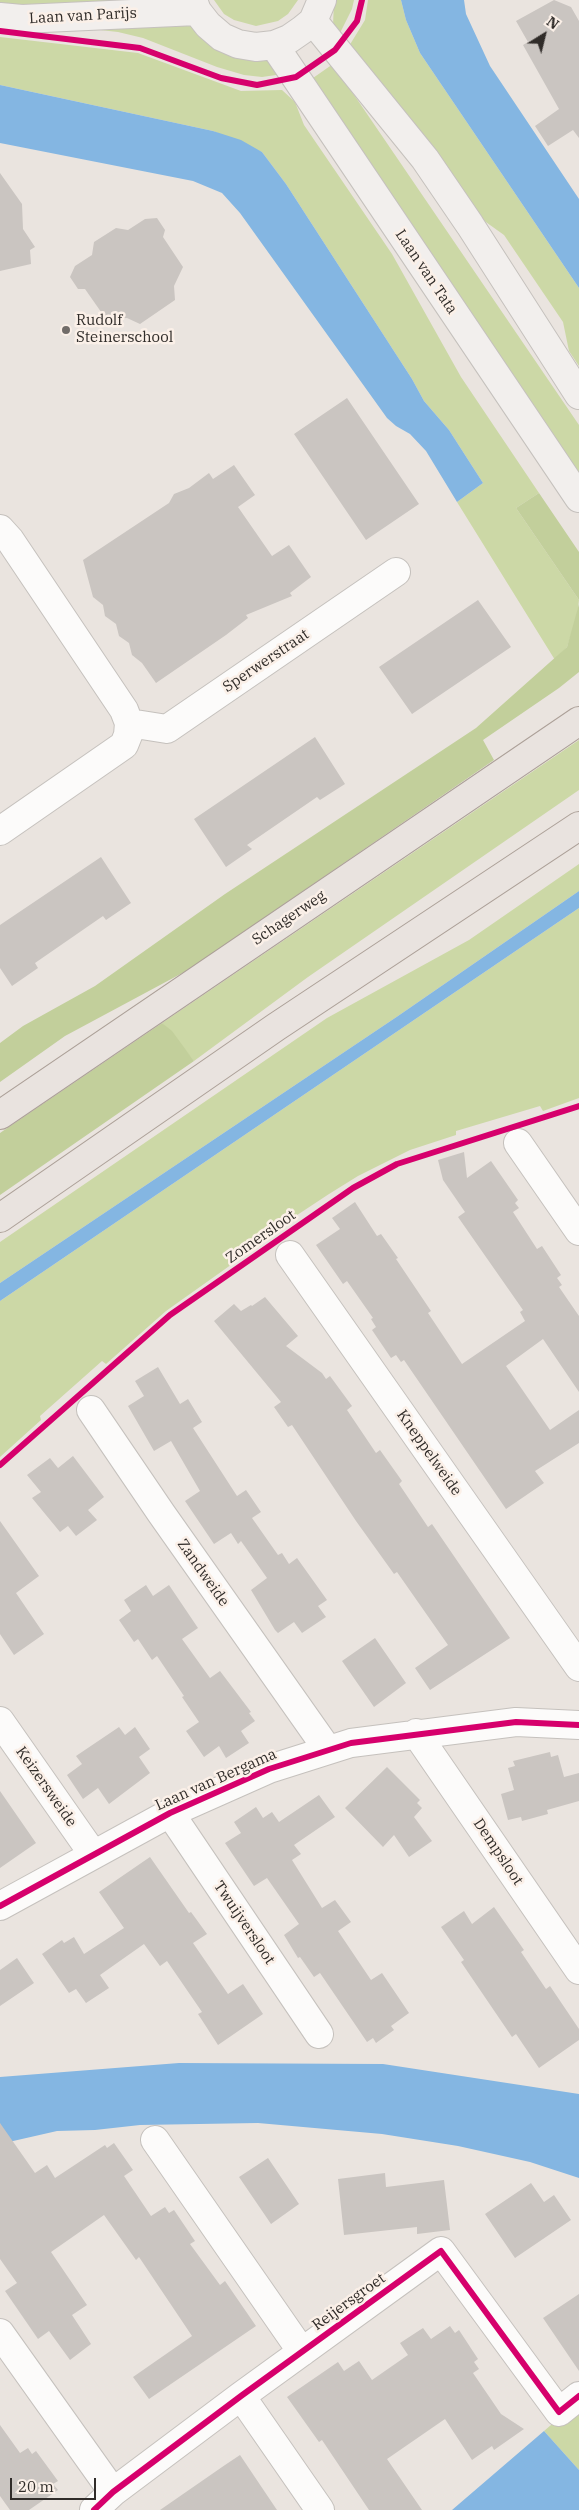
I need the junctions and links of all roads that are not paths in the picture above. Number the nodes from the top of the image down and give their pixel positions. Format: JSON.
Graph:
{"nodes":[{"id":1,"x":195,"y":6,"type":"edge"},
{"id":2,"x":317,"y":10,"type":"edge"},
{"id":3,"x":0,"y":17,"type":"edge"},
{"id":4,"x":274,"y":45,"type":"junction"},
{"id":5,"x":579,"y":395,"type":"edge"},
{"id":6,"x":579,"y":498,"type":"edge"},
{"id":7,"x":0,"y":529,"type":"edge"},
{"id":8,"x":396,"y":572,"type":"dead end"},
{"id":9,"x":579,"y":721,"type":"edge"},
{"id":10,"x":129,"y":723,"type":"junction"},
{"id":11,"x":579,"y":826,"type":"edge"},
{"id":12,"x":0,"y":831,"type":"edge"},
{"id":13,"x":0,"y":1115,"type":"edge"},
{"id":14,"x":518,"y":1143,"type":"dead end"},
{"id":15,"x":0,"y":1218,"type":"edge"},
{"id":16,"x":579,"y":1231,"type":"edge"},
{"id":17,"x":290,"y":1255,"type":"dead end"},
{"id":18,"x":91,"y":1410,"type":"dead end"},
{"id":19,"x":579,"y":1667,"type":"edge"},
{"id":20,"x":0,"y":1721,"type":"edge"},
{"id":21,"x":579,"y":1725,"type":"edge"},
{"id":22,"x":416,"y":1733,"type":"junction"},
{"id":23,"x":328,"y":1750,"type":"junction"},
{"id":24,"x":170,"y":1813,"type":"junction"},
{"id":25,"x":92,"y":1854,"type":"junction"},
{"id":26,"x":0,"y":1906,"type":"edge"},
{"id":27,"x":579,"y":1970,"type":"edge"},
{"id":28,"x":319,"y":2034,"type":"dead end"},
{"id":29,"x":155,"y":2140,"type":"dead end"},
{"id":30,"x":0,"y":2333,"type":"edge"},
{"id":31,"x":302,"y":2352,"type":"junction"},
{"id":32,"x":241,"y":2396,"type":"junction"},
{"id":33,"x":579,"y":2396,"type":"edge"},
{"id":34,"x":103,"y":2501,"type":"edge"},
{"id":35,"x":320,"y":2510,"type":"edge"}],
"edges":[{"from":1,"to":3,"type":"street","name":"Laan van Parijs"},
{"from":1,"to":4,"type":"street"},
{"from":2,"to":4,"type":"street"},
{"from":2,"to":5,"type":"street"},
{"from":4,"to":6,"type":"street","name":"Laan van Tata"},
{"from":7,"to":10,"type":"street"},
{"from":8,"to":10,"type":"street","name":"Sperwerstraat"},
{"from":9,"to":13,"type":"main road","name":"Schagerweg"},
{"from":10,"to":12,"type":"street"},
{"from":11,"to":15,"type":"main road"},
{"from":14,"to":16,"type":"street"},
{"from":17,"to":19,"type":"street","name":"Kneppelweide"},
{"from":18,"to":23,"type":"street","name":"Zandweide"},
{"from":20,"to":25,"type":"street","name":"Keizersweide"},
{"from":21,"to":22,"type":"street","name":"Laan van Bergama"},
{"from":22,"to":23,"type":"street","name":"Laan van Bergama"},
{"from":22,"to":27,"type":"street","name":"Dempsloot"},
{"from":23,"to":24,"type":"street","name":"Laan van Bergama"},
{"from":24,"to":25,"type":"street","name":"Laan van Bergama"},
{"from":24,"to":28,"type":"street","name":"Twuijversloot"},
{"from":25,"to":26,"type":"street","name":"Laan van Bergama"},
{"from":29,"to":31,"type":"street"},
{"from":30,"to":34,"type":"street","name":"Reijersgroet"},
{"from":31,"to":32,"type":"street","name":"Reijersgroet"},
{"from":31,"to":33,"type":"street","name":"Reijersgroet"},
{"from":32,"to":34,"type":"street","name":"Reijersgroet"},
{"from":32,"to":35,"type":"street"}]}
